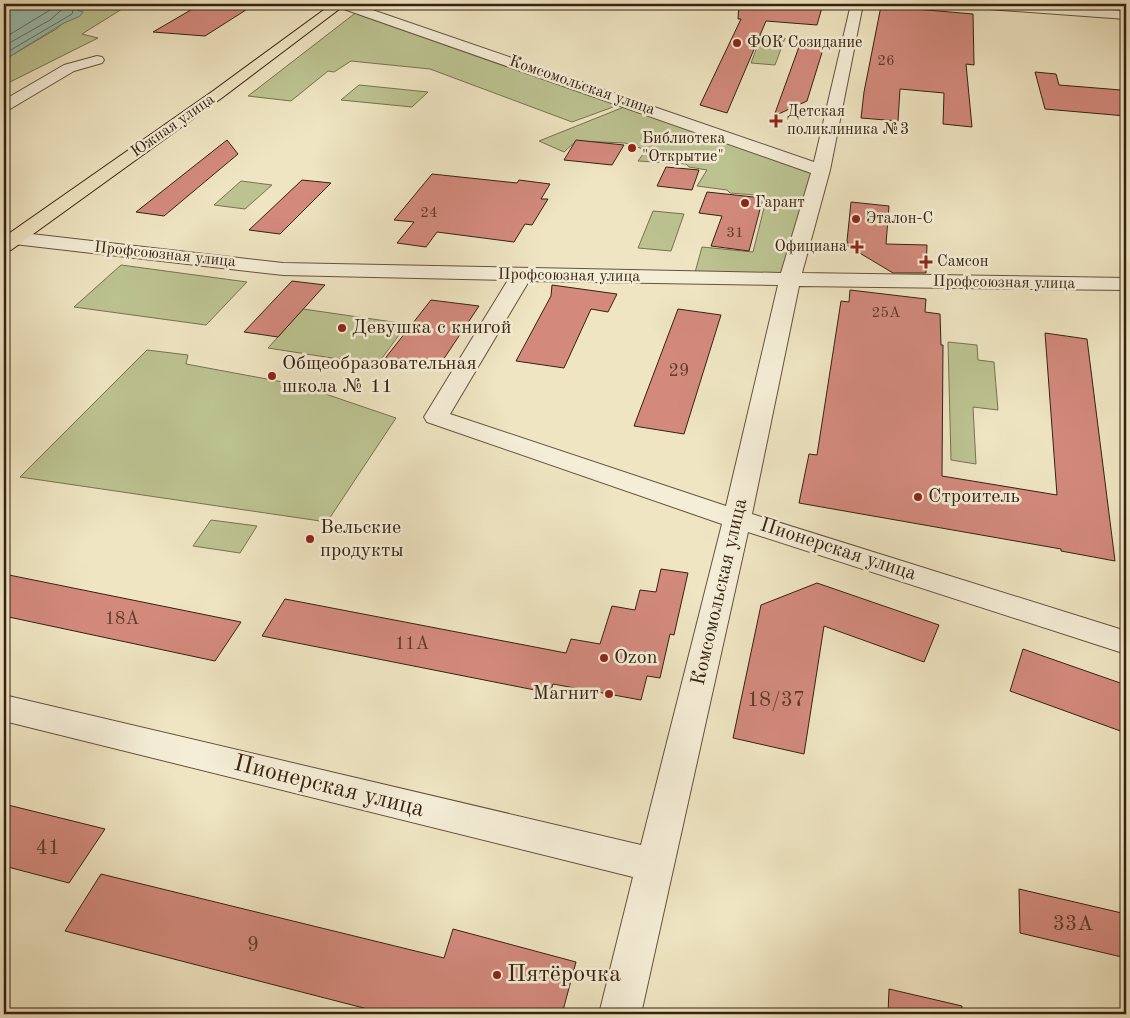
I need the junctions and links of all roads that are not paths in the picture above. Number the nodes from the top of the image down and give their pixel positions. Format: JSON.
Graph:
{"nodes":[{"id":1,"x":341,"y":4,"type":"edge"},
{"id":2,"x":857,"y":4,"type":"edge"},
{"id":3,"x":975,"y":4,"type":"edge"},
{"id":4,"x":1126,"y":15,"type":"edge"},
{"id":5,"x":97,"y":60,"type":"dead end"},
{"id":6,"x":4,"y":106,"type":"edge"},
{"id":7,"x":821,"y":170,"type":"junction"},
{"id":8,"x":7,"y":241,"type":"edge"},
{"id":9,"x":520,"y":278,"type":"dead end"},
{"id":10,"x":790,"y":278,"type":"junction"},
{"id":11,"x":1126,"y":284,"type":"edge"},
{"id":12,"x":737,"y":518,"type":"junction"},
{"id":13,"x":1126,"y":643,"type":"edge"},
{"id":14,"x":4,"y":708,"type":"edge"},
{"id":15,"x":654,"y":865,"type":"junction"},
{"id":16,"x":620,"y":1014,"type":"edge"}],
"edges":[{"from":1,"to":7,"type":"street","name":"Комсомольская улица"},
{"from":1,"to":8,"type":"main road","name":"Южная улица"},
{"from":2,"to":7,"type":"street","name":"Комсомольская улица"},
{"from":3,"to":4,"type":"street"},
{"from":5,"to":6,"type":"street"},
{"from":7,"to":10,"type":"street","name":"Комсомольская улица"},
{"from":8,"to":10,"type":"street","name":"Профсоюзная улица"},
{"from":9,"to":12,"type":"street","name":"Пионерская улица"},
{"from":10,"to":11,"type":"street","name":"Профсоюзная улица"},
{"from":10,"to":12,"type":"street","name":"Комсомольская улица"},
{"from":12,"to":13,"type":"street","name":"Пионерская улица"},
{"from":12,"to":15,"type":"street","name":"Комсомольская улица"},
{"from":14,"to":15,"type":"street","name":"Пионерская улица"},
{"from":15,"to":16,"type":"street","name":"Комсомольская улица"}]}
